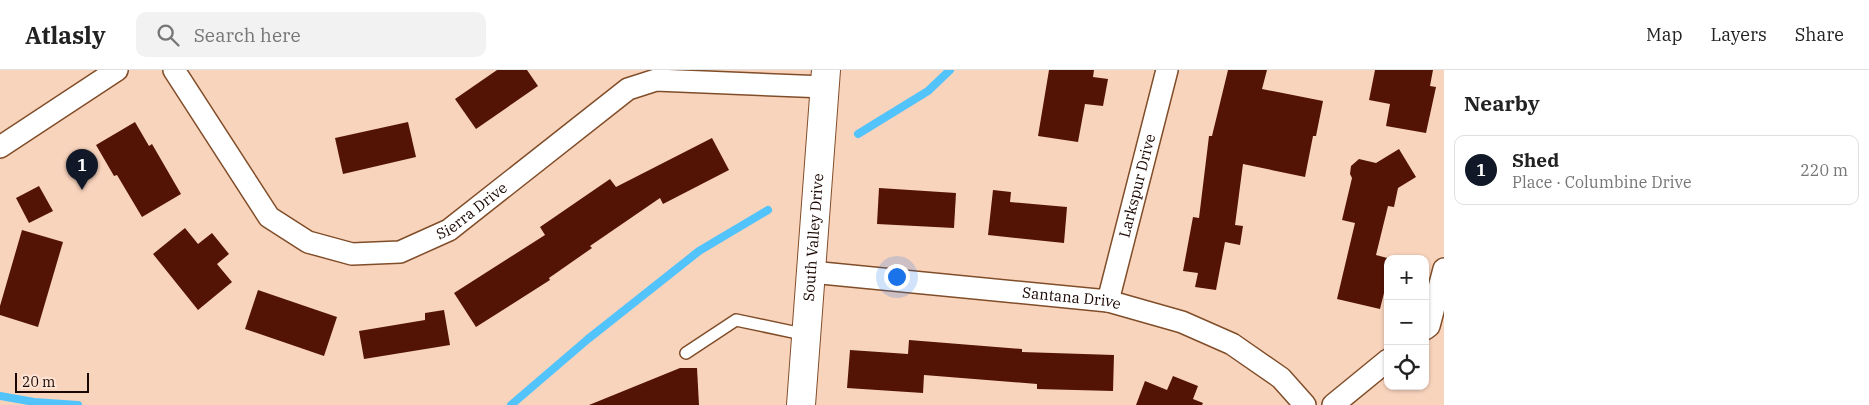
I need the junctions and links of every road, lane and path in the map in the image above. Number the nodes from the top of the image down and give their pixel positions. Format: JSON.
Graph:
{"nodes":[{"id":1,"x":117,"y":70,"type":"edge"},
{"id":2,"x":174,"y":70,"type":"edge"},
{"id":3,"x":1167,"y":70,"type":"edge"},
{"id":4,"x":825,"y":79,"type":"edge"},
{"id":5,"x":0,"y":147,"type":"edge"},
{"id":6,"x":1444,"y":269,"type":"edge"},
{"id":7,"x":812,"y":272,"type":"junction"},
{"id":8,"x":1108,"y":301,"type":"junction"},
{"id":9,"x":1429,"y":326,"type":"edge"},
{"id":10,"x":807,"y":335,"type":"junction"},
{"id":11,"x":686,"y":353,"type":"dead end"},
{"id":12,"x":1384,"y":363,"type":"edge"},
{"id":13,"x":802,"y":405,"type":"edge"},
{"id":14,"x":1305,"y":405,"type":"edge"},
{"id":15,"x":1333,"y":405,"type":"edge"}],
"edges":[{"from":1,"to":5,"type":"street"},
{"from":2,"to":4,"type":"street","name":"Sierra Drive"},
{"from":3,"to":8,"type":"street","name":"Larkspur Drive"},
{"from":4,"to":7,"type":"street","name":"South Valley Drive"},
{"from":6,"to":9,"type":"street"},
{"from":7,"to":8,"type":"street","name":"Santana Drive"},
{"from":7,"to":10,"type":"street","name":"South Valley Drive"},
{"from":8,"to":14,"type":"street","name":"Santana Drive"},
{"from":10,"to":11,"type":"lane"},
{"from":10,"to":13,"type":"street","name":"South Valley Drive"},
{"from":12,"to":15,"type":"street"}]}
